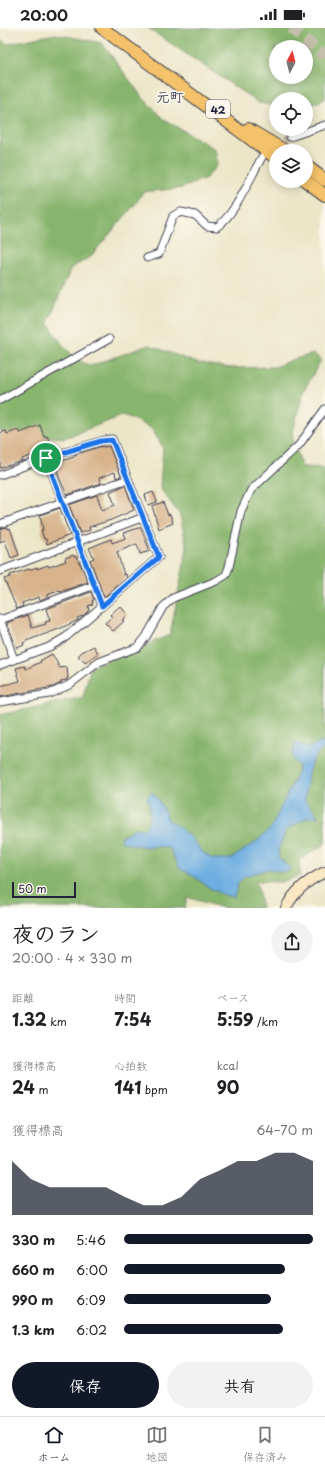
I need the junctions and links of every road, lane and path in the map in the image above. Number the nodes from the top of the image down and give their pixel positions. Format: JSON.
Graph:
{"nodes":[{"id":1,"x":102,"y":28,"type":"edge"},
{"id":2,"x":152,"y":65,"type":"junction"},
{"id":3,"x":325,"y":125,"type":"edge"},
{"id":4,"x":290,"y":137,"type":"tunnel mouth"},
{"id":5,"x":273,"y":144,"type":"edge"},
{"id":6,"x":269,"y":153,"type":"edge"},
{"id":7,"x":262,"y":157,"type":"dead end"},
{"id":8,"x":313,"y":171,"type":"edge"},
{"id":9,"x":325,"y":180,"type":"edge"},
{"id":10,"x":313,"y":186,"type":"edge"},
{"id":11,"x":325,"y":195,"type":"edge"},
{"id":12,"x":147,"y":258,"type":"dead end"},
{"id":13,"x":110,"y":339,"type":"dead end"},
{"id":14,"x":0,"y":400,"type":"edge"},
{"id":15,"x":325,"y":409,"type":"edge"},
{"id":16,"x":46,"y":458,"type":"junction"},
{"id":17,"x":0,"y":475,"type":"edge"},
{"id":18,"x":128,"y":479,"type":"junction"},
{"id":19,"x":63,"y":502,"type":"junction"},
{"id":20,"x":144,"y":517,"type":"junction"},
{"id":21,"x":0,"y":524,"type":"edge"},
{"id":22,"x":78,"y":542,"type":"junction"},
{"id":23,"x":0,"y":571,"type":"edge"},
{"id":24,"x":95,"y":585,"type":"junction"},
{"id":25,"x":102,"y":606,"type":"junction"},
{"id":26,"x":0,"y":620,"type":"edge"},
{"id":27,"x":14,"y":660,"type":"junction"},
{"id":28,"x":0,"y":665,"type":"edge"},
{"id":29,"x":0,"y":702,"type":"edge"},
{"id":30,"x":325,"y":872,"type":"edge"},
{"id":31,"x":286,"y":908,"type":"edge"}],
"edges":[{"from":1,"to":2,"type":"highway","number":"42"},
{"from":2,"to":5,"type":"highway","number":"42"},
{"from":2,"to":6,"type":"highway","number":"42"},
{"from":3,"to":4,"type":"street"},
{"from":7,"to":12,"type":"street"},
{"from":8,"to":9,"type":"highway"},
{"from":10,"to":11,"type":"highway"},
{"from":13,"to":14,"type":"street"},
{"from":15,"to":29,"type":"street"},
{"from":16,"to":17,"type":"street"},
{"from":16,"to":18,"type":"street"},
{"from":16,"to":19,"type":"street"},
{"from":18,"to":19,"type":"street"},
{"from":18,"to":20,"type":"street"},
{"from":19,"to":21,"type":"street"},
{"from":19,"to":22,"type":"street"},
{"from":20,"to":22,"type":"street"},
{"from":20,"to":25,"type":"street"},
{"from":22,"to":23,"type":"street"},
{"from":22,"to":24,"type":"street"},
{"from":24,"to":25,"type":"street"},
{"from":24,"to":26,"type":"street"},
{"from":25,"to":27,"type":"street"},
{"from":26,"to":27,"type":"street"},
{"from":27,"to":28,"type":"street"},
{"from":30,"to":31,"type":"street"}]}
